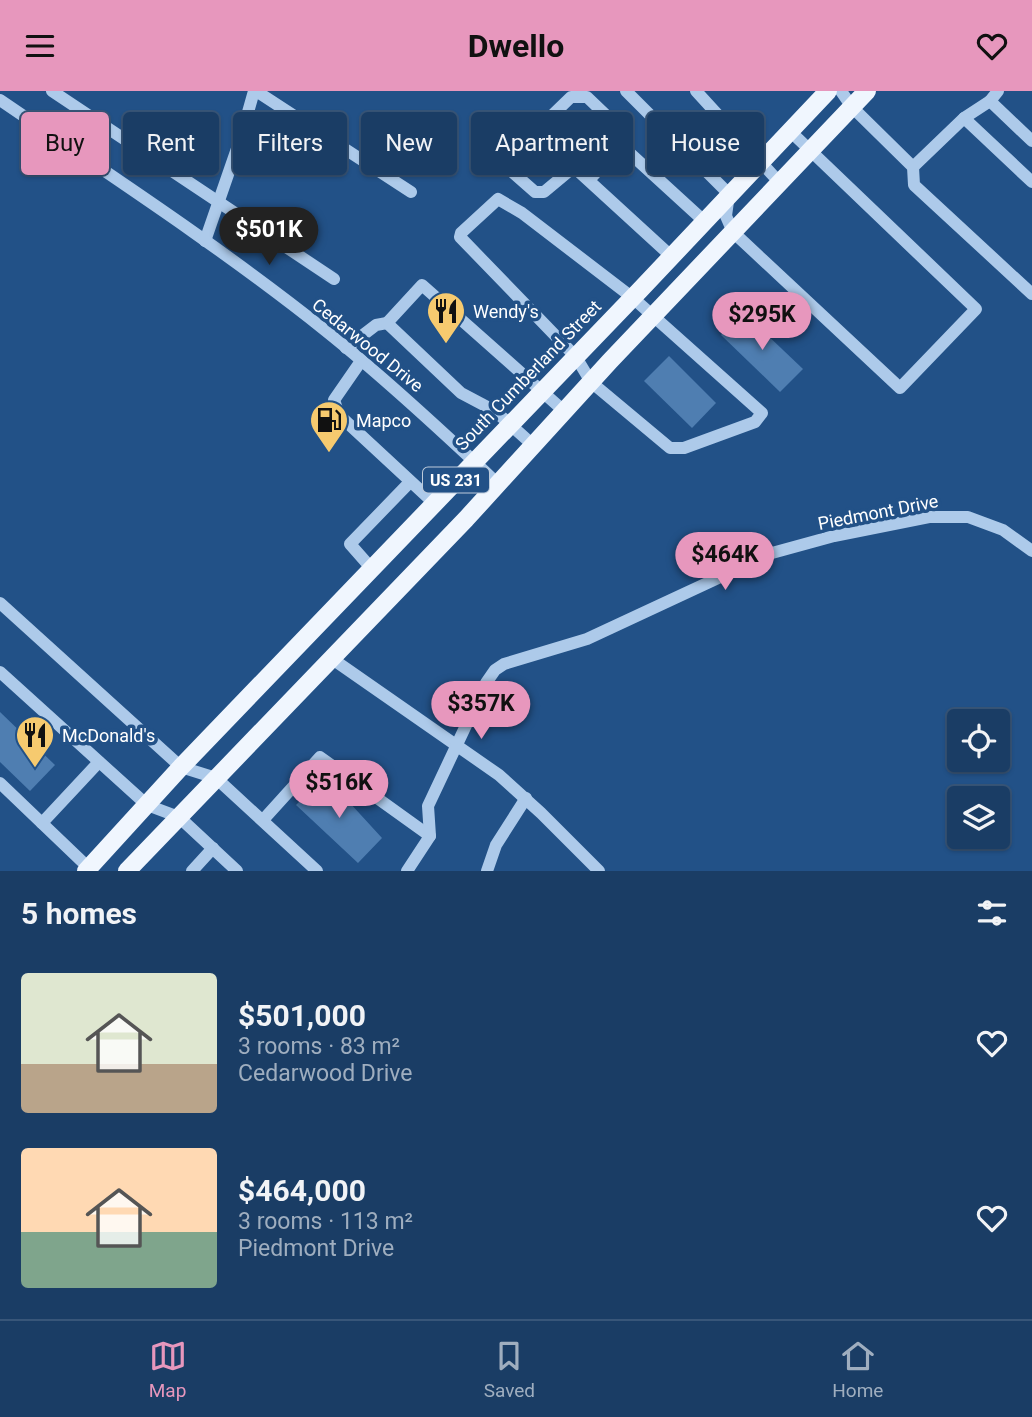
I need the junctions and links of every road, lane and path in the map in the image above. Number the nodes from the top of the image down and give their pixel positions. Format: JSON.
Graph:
{"nodes":[{"id":1,"x":52,"y":91,"type":"edge"},
{"id":2,"x":255,"y":91,"type":"edge"},
{"id":3,"x":626,"y":91,"type":"edge"},
{"id":4,"x":696,"y":91,"type":"edge"},
{"id":5,"x":828,"y":91,"type":"edge"},
{"id":6,"x":841,"y":91,"type":"edge"},
{"id":7,"x":867,"y":91,"type":"edge"},
{"id":8,"x":994,"y":96,"type":"edge"},
{"id":9,"x":0,"y":100,"type":"edge"},
{"id":10,"x":852,"y":107,"type":"junction"},
{"id":11,"x":556,"y":112,"type":"edge"},
{"id":12,"x":603,"y":112,"type":"edge"},
{"id":13,"x":715,"y":112,"type":"edge"},
{"id":14,"x":964,"y":118,"type":"junction"},
{"id":15,"x":790,"y":131,"type":"junction"},
{"id":16,"x":1032,"y":141,"type":"edge"},
{"id":17,"x":810,"y":151,"type":"junction"},
{"id":18,"x":633,"y":155,"type":"edge"},
{"id":19,"x":764,"y":159,"type":"edge"},
{"id":20,"x":764,"y":167,"type":"edge"},
{"id":21,"x":913,"y":167,"type":"junction"},
{"id":22,"x":516,"y":175,"type":"edge"},
{"id":23,"x":564,"y":175,"type":"edge"},
{"id":24,"x":583,"y":175,"type":"edge"},
{"id":25,"x":594,"y":175,"type":"edge"},
{"id":26,"x":748,"y":175,"type":"edge"},
{"id":27,"x":589,"y":180,"type":"junction"},
{"id":28,"x":1032,"y":182,"type":"edge"},
{"id":29,"x":780,"y":183,"type":"junction"},
{"id":30,"x":411,"y":192,"type":"dead end"},
{"id":31,"x":729,"y":194,"type":"junction"},
{"id":32,"x":218,"y":200,"type":"junction"},
{"id":33,"x":704,"y":221,"type":"junction"},
{"id":34,"x":733,"y":232,"type":"junction"},
{"id":35,"x":205,"y":241,"type":"junction"},
{"id":36,"x":671,"y":256,"type":"junction"},
{"id":37,"x":334,"y":279,"type":"dead end"},
{"id":38,"x":1032,"y":294,"type":"edge"},
{"id":39,"x":632,"y":297,"type":"junction"},
{"id":40,"x":653,"y":316,"type":"junction"},
{"id":41,"x":387,"y":323,"type":"junction"},
{"id":42,"x":346,"y":348,"type":"junction"},
{"id":43,"x":576,"y":357,"type":"junction"},
{"id":44,"x":361,"y":361,"type":"junction"},
{"id":45,"x":591,"y":381,"type":"junction"},
{"id":46,"x":541,"y":392,"type":"junction"},
{"id":47,"x":564,"y":411,"type":"junction"},
{"id":48,"x":510,"y":424,"type":"junction"},
{"id":49,"x":533,"y":445,"type":"junction"},
{"id":50,"x":474,"y":461,"type":"junction"},
{"id":51,"x":410,"y":482,"type":"junction"},
{"id":52,"x":498,"y":484,"type":"junction"},
{"id":53,"x":434,"y":503,"type":"junction"},
{"id":54,"x":1032,"y":551,"type":"edge"},
{"id":55,"x":372,"y":569,"type":"junction"},
{"id":56,"x":0,"y":603,"type":"edge"},
{"id":57,"x":331,"y":658,"type":"junction"},
{"id":58,"x":0,"y":672,"type":"edge"},
{"id":59,"x":458,"y":745,"type":"junction"},
{"id":60,"x":99,"y":762,"type":"junction"},
{"id":61,"x":181,"y":767,"type":"junction"},
{"id":62,"x":216,"y":778,"type":"junction"},
{"id":63,"x":0,"y":783,"type":"edge"},
{"id":64,"x":526,"y":798,"type":"junction"},
{"id":65,"x":148,"y":805,"type":"junction"},
{"id":66,"x":179,"y":817,"type":"junction"},
{"id":67,"x":262,"y":820,"type":"junction"},
{"id":68,"x":42,"y":823,"type":"junction"},
{"id":69,"x":430,"y":836,"type":"junction"},
{"id":70,"x":213,"y":848,"type":"junction"},
{"id":71,"x":89,"y":870,"type":"edge"},
{"id":72,"x":127,"y":871,"type":"edge"},
{"id":73,"x":192,"y":871,"type":"edge"},
{"id":74,"x":237,"y":871,"type":"edge"},
{"id":75,"x":317,"y":871,"type":"edge"},
{"id":76,"x":407,"y":871,"type":"edge"},
{"id":77,"x":487,"y":871,"type":"edge"},
{"id":78,"x":597,"y":871,"type":"edge"}],
"edges":[{"from":1,"to":32,"type":"street"},
{"from":2,"to":30,"type":"street"},
{"from":2,"to":32,"type":"street"},
{"from":3,"to":31,"type":"street"},
{"from":4,"to":13,"type":"street"},
{"from":5,"to":15,"type":"main road","name":"South Cumberland Street","number":"US 231"},
{"from":6,"to":10,"type":"street"},
{"from":7,"to":10,"type":"main road","number":"US 231"},
{"from":8,"to":14,"type":"street"},
{"from":8,"to":16,"type":"street"},
{"from":9,"to":35,"type":"street","name":"Cedarwood Drive"},
{"from":10,"to":17,"type":"main road","number":"US 231"},
{"from":10,"to":21,"type":"street"},
{"from":11,"to":12,"type":"street"},
{"from":14,"to":21,"type":"street"},
{"from":14,"to":28,"type":"street"},
{"from":15,"to":17,"type":"street"},
{"from":15,"to":19,"type":"main road","name":"South Cumberland Street","number":"US 231"},
{"from":17,"to":29,"type":"main road","number":"US 231"},
{"from":17,"to":34,"type":"street"},
{"from":18,"to":33,"type":"street"},
{"from":20,"to":29,"type":"street"},
{"from":21,"to":38,"type":"street"},
{"from":22,"to":23,"type":"street"},
{"from":24,"to":27,"type":"street"},
{"from":25,"to":27,"type":"street"},
{"from":26,"to":31,"type":"main road","name":"South Cumberland Street","number":"US 231"},
{"from":27,"to":36,"type":"street"},
{"from":29,"to":34,"type":"main road","number":"US 231"},
{"from":31,"to":33,"type":"main road","name":"South Cumberland Street","number":"US 231"},
{"from":31,"to":34,"type":"street"},
{"from":32,"to":35,"type":"street"},
{"from":32,"to":37,"type":"street"},
{"from":33,"to":36,"type":"main road","name":"South Cumberland Street","number":"US 231"},
{"from":34,"to":40,"type":"main road","number":"US 231"},
{"from":35,"to":42,"type":"street","name":"Cedarwood Drive"},
{"from":36,"to":39,"type":"main road","name":"South Cumberland Street","number":"US 231"},
{"from":39,"to":40,"type":"street"},
{"from":39,"to":43,"type":"main road","name":"South Cumberland Street","number":"US 231"},
{"from":39,"to":43,"type":"street"},
{"from":40,"to":45,"type":"main road","number":"US 231"},
{"from":40,"to":45,"type":"street"},
{"from":41,"to":42,"type":"street"},
{"from":41,"to":46,"type":"street"},
{"from":41,"to":48,"type":"street"},
{"from":42,"to":44,"type":"street","name":"Cedarwood Drive"},
{"from":43,"to":45,"type":"street"},
{"from":43,"to":46,"type":"main road","name":"South Cumberland Street","number":"US 231"},
{"from":44,"to":50,"type":"street","name":"Cedarwood Drive"},
{"from":44,"to":51,"type":"street"},
{"from":45,"to":47,"type":"main road","number":"US 231"},
{"from":46,"to":47,"type":"street"},
{"from":46,"to":48,"type":"main road","name":"South Cumberland Street","number":"US 231"},
{"from":47,"to":49,"type":"main road","number":"US 231"},
{"from":48,"to":49,"type":"street"},
{"from":48,"to":50,"type":"main road","name":"South Cumberland Street","number":"US 231"},
{"from":49,"to":52,"type":"main road","number":"US 231"},
{"from":50,"to":52,"type":"street","name":"Cedarwood Drive"},
{"from":50,"to":53,"type":"main road","name":"South Cumberland Street","number":"US 231"},
{"from":51,"to":53,"type":"street"},
{"from":51,"to":55,"type":"street"},
{"from":52,"to":57,"type":"main road","number":"US 231"},
{"from":53,"to":55,"type":"main road","name":"South Cumberland Street","number":"US 231"},
{"from":54,"to":59,"type":"street","name":"Piedmont Drive"},
{"from":55,"to":61,"type":"main road","name":"South Cumberland Street","number":"US 231"},
{"from":56,"to":61,"type":"street"},
{"from":57,"to":59,"type":"street"},
{"from":57,"to":62,"type":"main road","number":"US 231"},
{"from":58,"to":60,"type":"street"},
{"from":59,"to":64,"type":"street"},
{"from":59,"to":69,"type":"street","name":"Piedmont Drive"},
{"from":60,"to":65,"type":"street"},
{"from":60,"to":68,"type":"street"},
{"from":61,"to":62,"type":"street"},
{"from":61,"to":65,"type":"main road","name":"South Cumberland Street","number":"US 231"},
{"from":62,"to":66,"type":"main road","number":"US 231"},
{"from":62,"to":67,"type":"street"},
{"from":63,"to":68,"type":"street"},
{"from":64,"to":77,"type":"street"},
{"from":64,"to":78,"type":"street"},
{"from":65,"to":66,"type":"street"},
{"from":65,"to":71,"type":"main road","name":"South Cumberland Street","number":"US 231"},
{"from":66,"to":70,"type":"street"},
{"from":66,"to":72,"type":"main road","number":"US 231"},
{"from":67,"to":69,"type":"street"},
{"from":67,"to":75,"type":"street"},
{"from":68,"to":71,"type":"street"},
{"from":69,"to":76,"type":"street"},
{"from":70,"to":73,"type":"street"},
{"from":70,"to":74,"type":"street"}]}
